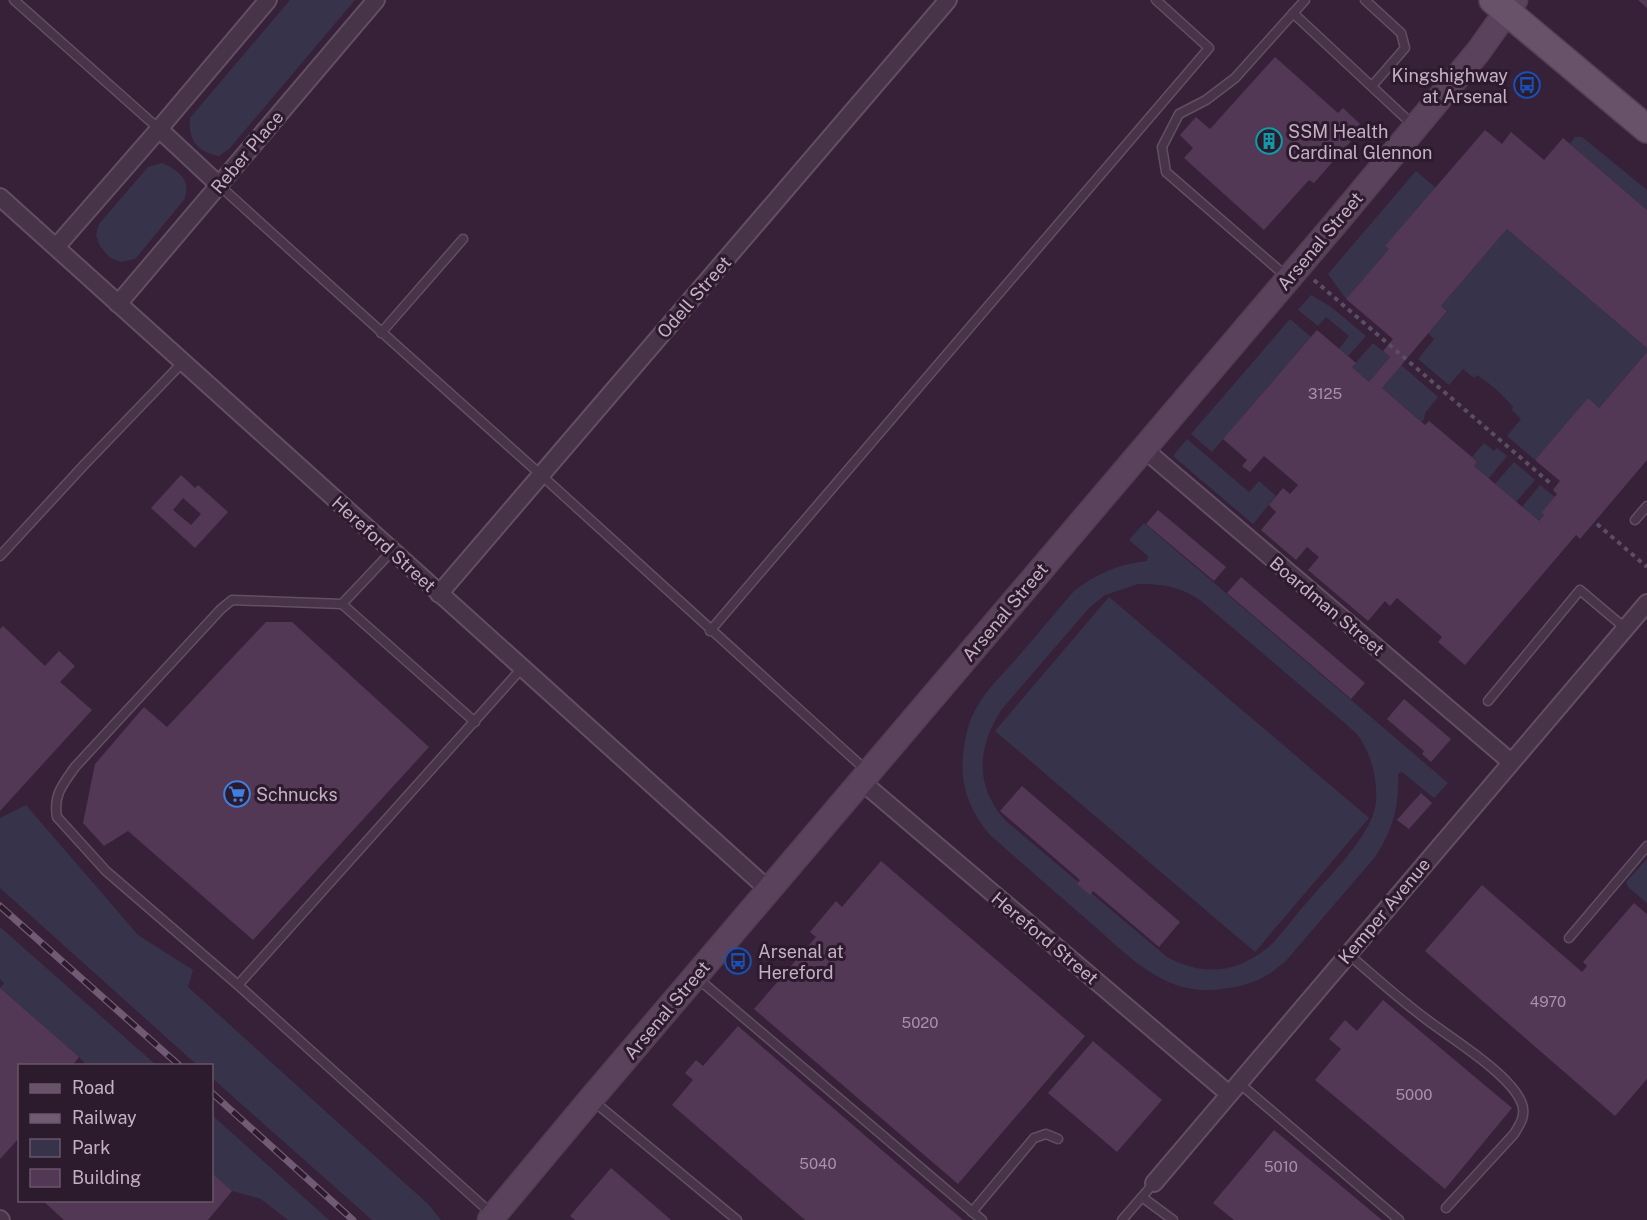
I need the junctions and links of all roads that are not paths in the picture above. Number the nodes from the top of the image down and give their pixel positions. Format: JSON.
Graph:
{"nodes":[{"id":1,"x":14,"y":0,"type":"edge"},
{"id":2,"x":268,"y":0,"type":"edge"},
{"id":3,"x":376,"y":0,"type":"edge"},
{"id":4,"x":948,"y":0,"type":"edge"},
{"id":5,"x":1156,"y":0,"type":"edge"},
{"id":6,"x":1305,"y":0,"type":"edge"},
{"id":7,"x":1365,"y":0,"type":"edge"},
{"id":8,"x":1505,"y":4,"type":"edge"},
{"id":9,"x":1293,"y":13,"type":"junction"},
{"id":10,"x":1372,"y":86,"type":"junction"},
{"id":11,"x":1644,"y":123,"type":"edge"},
{"id":12,"x":1415,"y":128,"type":"junction"},
{"id":13,"x":159,"y":129,"type":"junction"},
{"id":14,"x":219,"y":185,"type":"junction"},
{"id":15,"x":0,"y":197,"type":"edge"},
{"id":16,"x":463,"y":239,"type":"dead end"},
{"id":17,"x":56,"y":247,"type":"junction"},
{"id":18,"x":1288,"y":279,"type":"junction"},
{"id":19,"x":118,"y":304,"type":"junction"},
{"id":20,"x":381,"y":333,"type":"junction"},
{"id":21,"x":183,"y":362,"type":"junction"},
{"id":22,"x":1144,"y":449,"type":"junction"},
{"id":23,"x":541,"y":476,"type":"junction"},
{"id":24,"x":1647,"y":506,"type":"edge"},
{"id":25,"x":1635,"y":520,"type":"dead end"},
{"id":26,"x":392,"y":551,"type":"junction"},
{"id":27,"x":0,"y":556,"type":"edge"},
{"id":28,"x":440,"y":594,"type":"junction"},
{"id":29,"x":1647,"y":603,"type":"edge"},
{"id":30,"x":342,"y":604,"type":"junction"},
{"id":31,"x":1625,"y":628,"type":"junction"},
{"id":32,"x":710,"y":631,"type":"junction"},
{"id":33,"x":522,"y":668,"type":"junction"},
{"id":34,"x":1488,"y":701,"type":"dead end"},
{"id":35,"x":475,"y":722,"type":"junction"},
{"id":36,"x":1511,"y":762,"type":"junction"},
{"id":37,"x":865,"y":777,"type":"junction"},
{"id":38,"x":1647,"y":846,"type":"edge"},
{"id":39,"x":769,"y":890,"type":"junction"},
{"id":40,"x":1569,"y":939,"type":"dead end"},
{"id":41,"x":1348,"y":954,"type":"junction"},
{"id":42,"x":695,"y":977,"type":"junction"},
{"id":43,"x":238,"y":985,"type":"junction"},
{"id":44,"x":1234,"y":1089,"type":"junction"},
{"id":45,"x":591,"y":1099,"type":"junction"},
{"id":46,"x":1059,"y":1139,"type":"dead end"},
{"id":47,"x":1154,"y":1183,"type":"joint"},
{"id":48,"x":1142,"y":1197,"type":"junction"},
{"id":49,"x":1446,"y":1208,"type":"dead end"},
{"id":50,"x":972,"y":1212,"type":"junction"},
{"id":51,"x":494,"y":1219,"type":"edge"},
{"id":52,"x":737,"y":1220,"type":"edge"},
{"id":53,"x":982,"y":1220,"type":"edge"},
{"id":54,"x":1122,"y":1220,"type":"edge"},
{"id":55,"x":1173,"y":1220,"type":"edge"},
{"id":56,"x":1399,"y":1220,"type":"edge"}],
"edges":[{"from":1,"to":13,"type":"lane"},
{"from":2,"to":13,"type":"street"},
{"from":3,"to":14,"type":"street","name":"Reber Place"},
{"from":4,"to":23,"type":"street","name":"Odell Street"},
{"from":5,"to":32,"type":"lane"},
{"from":6,"to":9,"type":"lane"},
{"from":7,"to":10,"type":"lane"},
{"from":8,"to":11,"type":"main road"},
{"from":8,"to":12,"type":"main road","name":"Arsenal Street"},
{"from":9,"to":10,"type":"lane"},
{"from":9,"to":18,"type":"lane"},
{"from":10,"to":12,"type":"lane"},
{"from":12,"to":18,"type":"main road","name":"Arsenal Street"},
{"from":13,"to":14,"type":"street"},
{"from":13,"to":17,"type":"street"},
{"from":14,"to":19,"type":"street","name":"Reber Place"},
{"from":14,"to":20,"type":"lane"},
{"from":15,"to":17,"type":"street","name":"Hereford Street"},
{"from":16,"to":20,"type":"lane"},
{"from":17,"to":19,"type":"street","name":"Hereford Street"},
{"from":18,"to":22,"type":"main road","name":"Arsenal Street"},
{"from":19,"to":21,"type":"street","name":"Hereford Street"},
{"from":20,"to":23,"type":"lane"},
{"from":21,"to":26,"type":"street","name":"Hereford Street"},
{"from":21,"to":27,"type":"lane"},
{"from":22,"to":36,"type":"street","name":"Boardman Street"},
{"from":22,"to":37,"type":"main road","name":"Arsenal Street"},
{"from":23,"to":28,"type":"street","name":"Odell Street"},
{"from":23,"to":32,"type":"lane"},
{"from":24,"to":25,"type":"lane"},
{"from":26,"to":28,"type":"street","name":"Hereford Street"},
{"from":26,"to":30,"type":"lane"},
{"from":28,"to":33,"type":"street","name":"Hereford Street"},
{"from":29,"to":31,"type":"street","name":"Kemper Avenue"},
{"from":30,"to":35,"type":"lane"},
{"from":30,"to":43,"type":"lane"},
{"from":31,"to":34,"type":"lane"},
{"from":31,"to":36,"type":"street","name":"Kemper Avenue"},
{"from":32,"to":37,"type":"lane"},
{"from":33,"to":35,"type":"lane"},
{"from":33,"to":39,"type":"street","name":"Hereford Street"},
{"from":35,"to":43,"type":"lane"},
{"from":36,"to":41,"type":"street","name":"Kemper Avenue"},
{"from":37,"to":39,"type":"main road","name":"Arsenal Street"},
{"from":37,"to":44,"type":"street","name":"Hereford Street"},
{"from":38,"to":40,"type":"lane"},
{"from":39,"to":42,"type":"main road","name":"Arsenal Street"},
{"from":41,"to":44,"type":"street","name":"Kemper Avenue"},
{"from":41,"to":49,"type":"lane"},
{"from":42,"to":45,"type":"main road","name":"Arsenal Street"},
{"from":42,"to":50,"type":"lane"},
{"from":43,"to":51,"type":"lane"},
{"from":44,"to":47,"type":"street","name":"Kemper Avenue"},
{"from":44,"to":56,"type":"lane"},
{"from":45,"to":51,"type":"main road","name":"Arsenal Street"},
{"from":45,"to":52,"type":"lane"},
{"from":46,"to":50,"type":"lane"},
{"from":47,"to":48,"type":"lane","name":"Kemper Avenue"},
{"from":48,"to":54,"type":"lane","name":"Kemper Avenue"},
{"from":48,"to":55,"type":"lane"},
{"from":50,"to":53,"type":"lane"}]}
